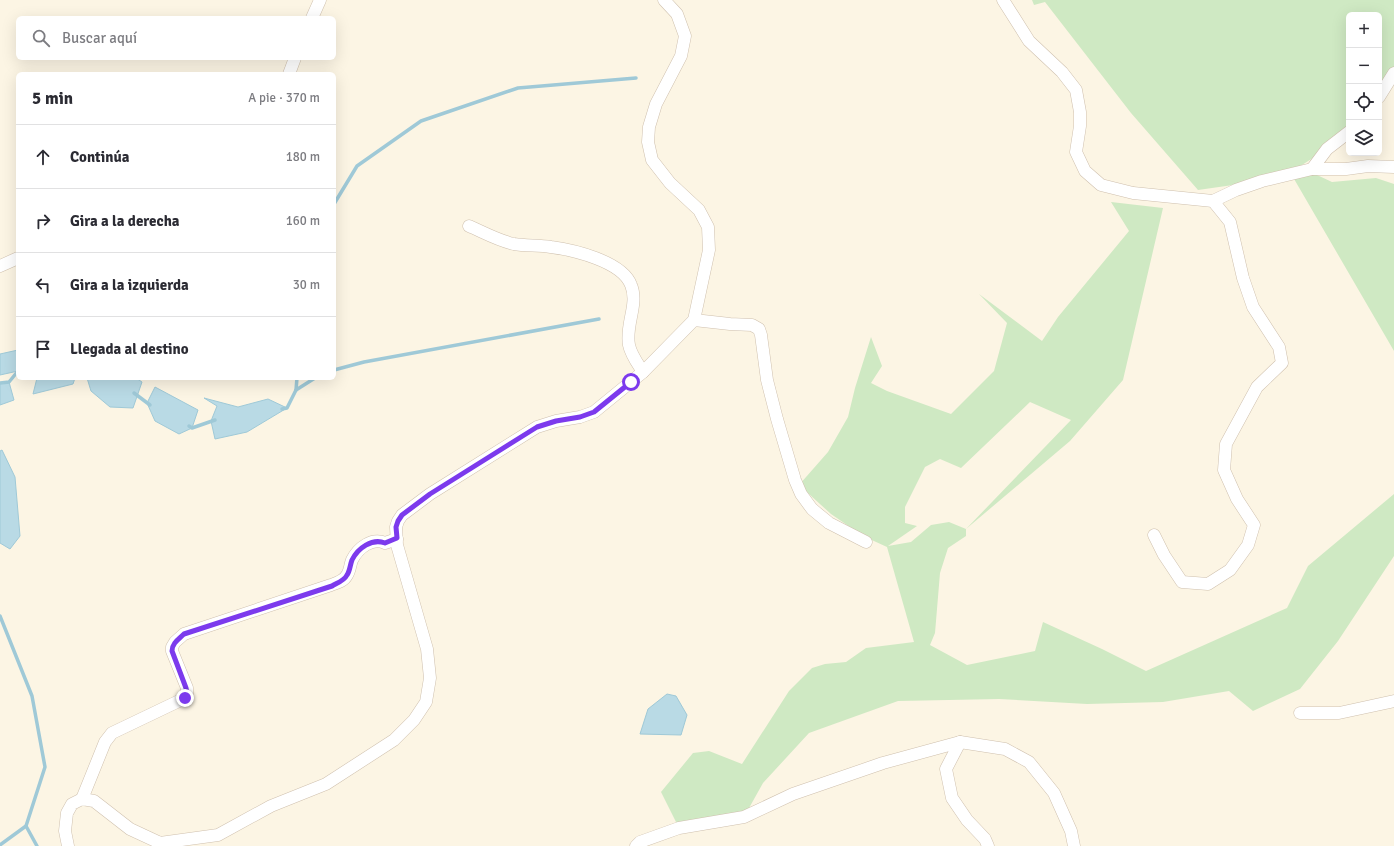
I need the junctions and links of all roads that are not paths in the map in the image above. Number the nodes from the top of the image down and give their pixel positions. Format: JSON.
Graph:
{"nodes":[{"id":1,"x":320,"y":0,"type":"edge"},
{"id":2,"x":664,"y":0,"type":"edge"},
{"id":3,"x":1003,"y":0,"type":"edge"},
{"id":4,"x":313,"y":16,"type":"edge"},
{"id":5,"x":294,"y":60,"type":"edge"},
{"id":6,"x":290,"y":72,"type":"edge"},
{"id":7,"x":1394,"y":73,"type":"edge"},
{"id":8,"x":1382,"y":92,"type":"edge"},
{"id":9,"x":1346,"y":134,"type":"edge"},
{"id":10,"x":1394,"y":167,"type":"edge"},
{"id":11,"x":1312,"y":169,"type":"junction"},
{"id":12,"x":1213,"y":201,"type":"junction"},
{"id":13,"x":469,"y":226,"type":"dead end"},
{"id":14,"x":16,"y":259,"type":"edge"},
{"id":15,"x":0,"y":266,"type":"edge"},
{"id":16,"x":694,"y":320,"type":"junction"},
{"id":17,"x":643,"y":372,"type":"junction"},
{"id":18,"x":1154,"y":535,"type":"dead end"},
{"id":19,"x":397,"y":538,"type":"junction"},
{"id":20,"x":866,"y":542,"type":"dead end"},
{"id":21,"x":1394,"y":701,"type":"edge"},
{"id":22,"x":1300,"y":713,"type":"dead end"},
{"id":23,"x":960,"y":742,"type":"junction"},
{"id":24,"x":82,"y":799,"type":"junction"},
{"id":25,"x":68,"y":846,"type":"edge"},
{"id":26,"x":636,"y":846,"type":"edge"},
{"id":27,"x":988,"y":846,"type":"edge"},
{"id":28,"x":1074,"y":846,"type":"edge"}],
"edges":[{"from":1,"to":4,"type":"street"},
{"from":2,"to":16,"type":"street"},
{"from":3,"to":12,"type":"street"},
{"from":5,"to":6,"type":"street"},
{"from":7,"to":8,"type":"street"},
{"from":9,"to":11,"type":"street"},
{"from":10,"to":11,"type":"street"},
{"from":11,"to":12,"type":"street"},
{"from":12,"to":18,"type":"street"},
{"from":13,"to":17,"type":"street"},
{"from":14,"to":15,"type":"street"},
{"from":16,"to":17,"type":"street"},
{"from":16,"to":20,"type":"street"},
{"from":17,"to":19,"type":"street"},
{"from":19,"to":24,"type":"street"},
{"from":19,"to":24,"type":"street"},
{"from":21,"to":22,"type":"street"},
{"from":23,"to":26,"type":"street"},
{"from":23,"to":27,"type":"street"},
{"from":23,"to":28,"type":"street"},
{"from":24,"to":25,"type":"street"}]}
